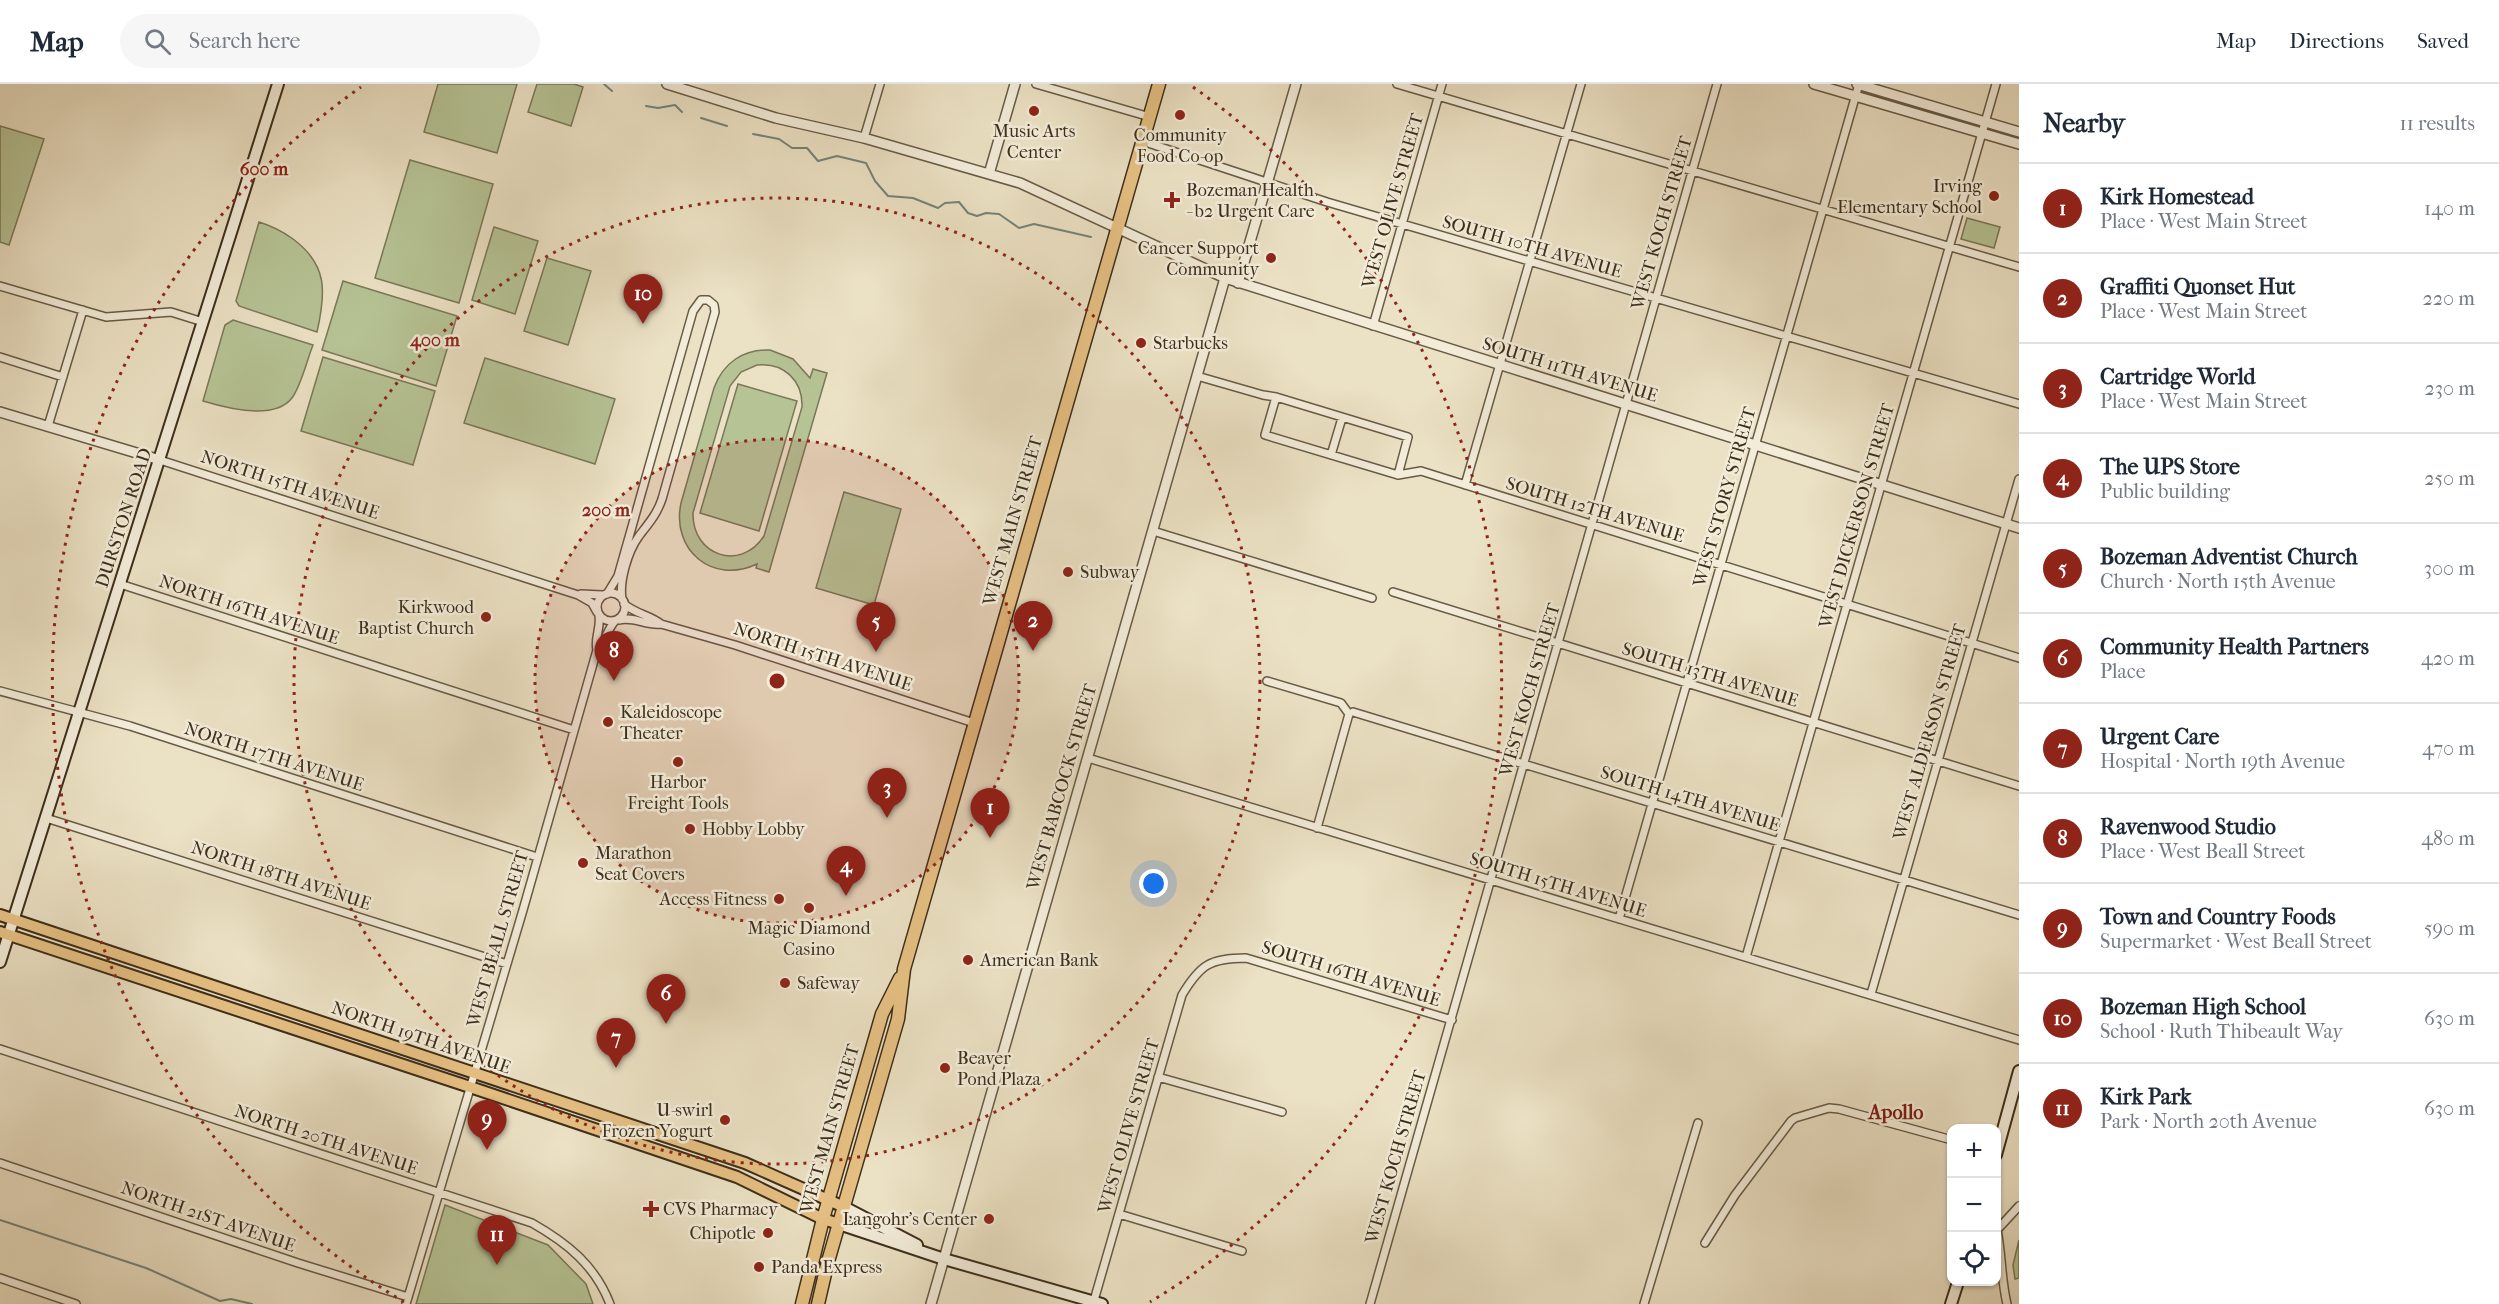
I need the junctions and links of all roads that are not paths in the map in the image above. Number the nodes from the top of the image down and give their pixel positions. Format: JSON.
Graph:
{"nodes":[{"id":1,"x":278,"y":84,"type":"edge"},
{"id":2,"x":668,"y":84,"type":"edge"},
{"id":3,"x":880,"y":84,"type":"edge"},
{"id":4,"x":1015,"y":84,"type":"edge"},
{"id":5,"x":1036,"y":84,"type":"edge"},
{"id":6,"x":1159,"y":84,"type":"edge"},
{"id":7,"x":1296,"y":84,"type":"edge"},
{"id":8,"x":1397,"y":84,"type":"edge"},
{"id":9,"x":1442,"y":84,"type":"edge"},
{"id":10,"x":1581,"y":84,"type":"edge"},
{"id":11,"x":1717,"y":84,"type":"edge"},
{"id":12,"x":1814,"y":84,"type":"edge"},
{"id":13,"x":1858,"y":84,"type":"edge"},
{"id":14,"x":1995,"y":84,"type":"edge"},
{"id":15,"x":1439,"y":96,"type":"junction"},
{"id":16,"x":1855,"y":96,"type":"junction"},
{"id":17,"x":1150,"y":117,"type":"junction"},
{"id":18,"x":1985,"y":122,"type":"junction"},
{"id":19,"x":1982,"y":132,"type":"junction"},
{"id":20,"x":2019,"y":132,"type":"edge"},
{"id":21,"x":1567,"y":134,"type":"junction"},
{"id":22,"x":864,"y":138,"type":"junction"},
{"id":23,"x":1142,"y":141,"type":"junction"},
{"id":24,"x":2019,"y":144,"type":"edge"},
{"id":25,"x":1692,"y":172,"type":"junction"},
{"id":26,"x":989,"y":174,"type":"junction"},
{"id":27,"x":1267,"y":181,"type":"junction"},
{"id":28,"x":1823,"y":210,"type":"junction"},
{"id":29,"x":1402,"y":224,"type":"junction"},
{"id":30,"x":1117,"y":229,"type":"junction"},
{"id":31,"x":1949,"y":247,"type":"junction"},
{"id":32,"x":1530,"y":261,"type":"junction"},
{"id":33,"x":2019,"y":267,"type":"edge"},
{"id":34,"x":1225,"y":278,"type":"junction"},
{"id":35,"x":1238,"y":282,"type":"junction"},
{"id":36,"x":0,"y":286,"type":"edge"},
{"id":37,"x":1656,"y":299,"type":"junction"},
{"id":38,"x":83,"y":310,"type":"junction"},
{"id":39,"x":203,"y":322,"type":"junction"},
{"id":40,"x":1373,"y":327,"type":"junction"},
{"id":41,"x":1786,"y":337,"type":"junction"},
{"id":42,"x":0,"y":357,"type":"edge"},
{"id":43,"x":1500,"y":365,"type":"junction"},
{"id":44,"x":1913,"y":374,"type":"junction"},
{"id":45,"x":1197,"y":376,"type":"junction"},
{"id":46,"x":63,"y":377,"type":"junction"},
{"id":47,"x":1276,"y":397,"type":"junction"},
{"id":48,"x":2019,"y":404,"type":"edge"},
{"id":49,"x":1626,"y":405,"type":"junction"},
{"id":50,"x":0,"y":412,"type":"edge"},
{"id":51,"x":1342,"y":417,"type":"junction"},
{"id":52,"x":48,"y":426,"type":"junction"},
{"id":53,"x":1755,"y":444,"type":"junction"},
{"id":54,"x":1331,"y":456,"type":"junction"},
{"id":55,"x":160,"y":460,"type":"junction"},
{"id":56,"x":1398,"y":475,"type":"junction"},
{"id":57,"x":2019,"y":479,"type":"edge"},
{"id":58,"x":1465,"y":485,"type":"junction"},
{"id":59,"x":1881,"y":485,"type":"junction"},
{"id":60,"x":1592,"y":524,"type":"junction"},
{"id":61,"x":2006,"y":524,"type":"junction"},
{"id":62,"x":2019,"y":528,"type":"edge"},
{"id":63,"x":1153,"y":531,"type":"junction"},
{"id":64,"x":1721,"y":565,"type":"junction"},
{"id":65,"x":120,"y":584,"type":"junction"},
{"id":66,"x":569,"y":592,"type":"junction"},
{"id":67,"x":1393,"y":592,"type":"dead end"},
{"id":68,"x":604,"y":595,"type":"junction"},
{"id":69,"x":1372,"y":598,"type":"dead end"},
{"id":70,"x":623,"y":602,"type":"junction"},
{"id":71,"x":1847,"y":604,"type":"junction"},
{"id":72,"x":598,"y":614,"type":"junction"},
{"id":73,"x":616,"y":621,"type":"junction"},
{"id":74,"x":661,"y":624,"type":"junction"},
{"id":75,"x":1972,"y":643,"type":"junction"},
{"id":76,"x":1558,"y":644,"type":"junction"},
{"id":77,"x":597,"y":650,"type":"junction"},
{"id":78,"x":2019,"y":658,"type":"edge"},
{"id":79,"x":1267,"y":681,"type":"dead end"},
{"id":80,"x":1687,"y":684,"type":"junction"},
{"id":81,"x":0,"y":691,"type":"edge"},
{"id":82,"x":80,"y":711,"type":"junction"},
{"id":83,"x":1353,"y":712,"type":"dead end"},
{"id":84,"x":974,"y":723,"type":"junction"},
{"id":85,"x":1813,"y":723,"type":"junction"},
{"id":86,"x":574,"y":730,"type":"junction"},
{"id":87,"x":1088,"y":758,"type":"junction"},
{"id":88,"x":1938,"y":761,"type":"junction"},
{"id":89,"x":1524,"y":764,"type":"junction"},
{"id":90,"x":2019,"y":786,"type":"edge"},
{"id":91,"x":1653,"y":803,"type":"junction"},
{"id":92,"x":46,"y":818,"type":"junction"},
{"id":93,"x":1317,"y":828,"type":"junction"},
{"id":94,"x":1779,"y":842,"type":"junction"},
{"id":95,"x":537,"y":857,"type":"junction"},
{"id":96,"x":1904,"y":879,"type":"junction"},
{"id":97,"x":1491,"y":880,"type":"junction"},
{"id":98,"x":0,"y":915,"type":"edge"},
{"id":99,"x":2019,"y":915,"type":"edge"},
{"id":100,"x":13,"y":918,"type":"junction"},
{"id":101,"x":1619,"y":919,"type":"junction"},
{"id":102,"x":4,"y":934,"type":"edge"},
{"id":103,"x":1746,"y":957,"type":"junction"},
{"id":104,"x":0,"y":962,"type":"edge"},
{"id":105,"x":507,"y":964,"type":"junction"},
{"id":106,"x":1208,"y":964,"type":"joint"},
{"id":107,"x":904,"y":969,"type":"junction"},
{"id":108,"x":1871,"y":994,"type":"junction"},
{"id":109,"x":1452,"y":1020,"type":"junction"},
{"id":110,"x":2019,"y":1040,"type":"edge"},
{"id":111,"x":0,"y":1049,"type":"edge"},
{"id":112,"x":2019,"y":1071,"type":"edge"},
{"id":113,"x":474,"y":1073,"type":"junction"},
{"id":114,"x":1158,"y":1077,"type":"junction"},
{"id":115,"x":470,"y":1087,"type":"junction"},
{"id":116,"x":1282,"y":1112,"type":"dead end"},
{"id":117,"x":1698,"y":1123,"type":"dead end"},
{"id":118,"x":2001,"y":1137,"type":"edge"},
{"id":119,"x":1947,"y":1139,"type":"edge"},
{"id":120,"x":0,"y":1163,"type":"edge"},
{"id":121,"x":440,"y":1193,"type":"junction"},
{"id":122,"x":828,"y":1200,"type":"junction"},
{"id":123,"x":2019,"y":1206,"type":"edge"},
{"id":124,"x":844,"y":1207,"type":"junction"},
{"id":125,"x":1119,"y":1214,"type":"junction"},
{"id":126,"x":823,"y":1219,"type":"junction"},
{"id":127,"x":838,"y":1224,"type":"junction"},
{"id":128,"x":2001,"y":1226,"type":"edge"},
{"id":129,"x":1997,"y":1232,"type":"edge"},
{"id":130,"x":1705,"y":1243,"type":"dead end"},
{"id":131,"x":1242,"y":1251,"type":"dead end"},
{"id":132,"x":944,"y":1259,"type":"junction"},
{"id":133,"x":0,"y":1278,"type":"edge"},
{"id":134,"x":1957,"y":1286,"type":"edge"},
{"id":135,"x":407,"y":1300,"type":"edge"},
{"id":136,"x":1096,"y":1303,"type":"edge"},
{"id":137,"x":76,"y":1304,"type":"edge"},
{"id":138,"x":610,"y":1304,"type":"edge"},
{"id":139,"x":802,"y":1304,"type":"edge"},
{"id":140,"x":818,"y":1304,"type":"edge"},
{"id":141,"x":931,"y":1304,"type":"edge"},
{"id":142,"x":1370,"y":1304,"type":"edge"},
{"id":143,"x":1644,"y":1304,"type":"edge"},
{"id":144,"x":1952,"y":1304,"type":"edge"},
{"id":145,"x":2007,"y":1304,"type":"edge"}],
"edges":[{"from":1,"to":39,"type":"main road","name":"DURSTON ROAD"},
{"from":2,"to":22,"type":"street","name":"SOUTH 11TH AVENUE"},
{"from":3,"to":22,"type":"street"},
{"from":4,"to":26,"type":"street"},
{"from":5,"to":17,"type":"street"},
{"from":6,"to":17,"type":"highway","name":"WEST MAIN STREET"},
{"from":7,"to":27,"type":"street"},
{"from":8,"to":15,"type":"street"},
{"from":9,"to":15,"type":"street","name":"WEST OLIVE STREET"},
{"from":10,"to":21,"type":"street"},
{"from":11,"to":25,"type":"street","name":"WEST KOCH STREET"},
{"from":12,"to":16,"type":"street"},
{"from":13,"to":16,"type":"street","name":"WEST STORY STREET"},
{"from":13,"to":18,"type":"street"},
{"from":14,"to":18,"type":"street","name":"WEST DICKERSON STREET"},
{"from":15,"to":21,"type":"street"},
{"from":15,"to":29,"type":"street","name":"WEST OLIVE STREET"},
{"from":16,"to":19,"type":"street"},
{"from":16,"to":28,"type":"street","name":"WEST STORY STREET"},
{"from":17,"to":23,"type":"highway","name":"WEST MAIN STREET"},
{"from":18,"to":19,"type":"street","name":"WEST DICKERSON STREET"},
{"from":18,"to":20,"type":"street"},
{"from":19,"to":24,"type":"street"},
{"from":19,"to":31,"type":"street","name":"WEST DICKERSON STREET"},
{"from":21,"to":25,"type":"street"},
{"from":21,"to":32,"type":"street"},
{"from":22,"to":26,"type":"street","name":"SOUTH 11TH AVENUE"},
{"from":23,"to":27,"type":"street","name":"SOUTH 10TH AVENUE"},
{"from":23,"to":30,"type":"highway","name":"WEST MAIN STREET"},
{"from":25,"to":28,"type":"street"},
{"from":25,"to":37,"type":"street","name":"WEST KOCH STREET"},
{"from":26,"to":30,"type":"street","name":"SOUTH 11TH AVENUE"},
{"from":27,"to":29,"type":"street","name":"SOUTH 10TH AVENUE"},
{"from":27,"to":35,"type":"street"},
{"from":28,"to":31,"type":"street"},
{"from":28,"to":41,"type":"street","name":"WEST STORY STREET"},
{"from":29,"to":32,"type":"street","name":"SOUTH 10TH AVENUE"},
{"from":29,"to":40,"type":"street","name":"WEST OLIVE STREET"},
{"from":30,"to":34,"type":"street","name":"SOUTH 11TH AVENUE"},
{"from":30,"to":84,"type":"highway","name":"WEST MAIN STREET"},
{"from":31,"to":33,"type":"street"},
{"from":31,"to":44,"type":"street","name":"WEST DICKERSON STREET"},
{"from":32,"to":37,"type":"street","name":"SOUTH 10TH AVENUE"},
{"from":32,"to":43,"type":"street"},
{"from":34,"to":35,"type":"street","name":"SOUTH 11TH AVENUE"},
{"from":34,"to":45,"type":"street","name":"WEST BABCOCK STREET"},
{"from":35,"to":40,"type":"street","name":"SOUTH 11TH AVENUE"},
{"from":36,"to":38,"type":"street"},
{"from":37,"to":41,"type":"street","name":"SOUTH 10TH AVENUE"},
{"from":37,"to":49,"type":"street","name":"WEST KOCH STREET"},
{"from":38,"to":39,"type":"street"},
{"from":38,"to":46,"type":"street"},
{"from":39,"to":55,"type":"main road","name":"DURSTON ROAD"},
{"from":40,"to":43,"type":"street","name":"SOUTH 11TH AVENUE"},
{"from":41,"to":44,"type":"street","name":"SOUTH 10TH AVENUE"},
{"from":41,"to":53,"type":"street","name":"WEST STORY STREET"},
{"from":42,"to":46,"type":"street"},
{"from":43,"to":49,"type":"street","name":"SOUTH 11TH AVENUE"},
{"from":43,"to":58,"type":"street"},
{"from":44,"to":48,"type":"street","name":"SOUTH 10TH AVENUE"},
{"from":44,"to":59,"type":"street","name":"WEST DICKERSON STREET"},
{"from":45,"to":47,"type":"street"},
{"from":45,"to":63,"type":"street","name":"WEST BABCOCK STREET"},
{"from":46,"to":52,"type":"street"},
{"from":47,"to":51,"type":"street"},
{"from":47,"to":54,"type":"street","name":"SOUTH 12TH AVENUE"},
{"from":49,"to":53,"type":"street","name":"SOUTH 11TH AVENUE"},
{"from":49,"to":60,"type":"street","name":"WEST KOCH STREET"},
{"from":50,"to":52,"type":"street","name":"NORTH 15TH AVENUE"},
{"from":51,"to":54,"type":"street"},
{"from":51,"to":56,"type":"street"},
{"from":52,"to":55,"type":"street","name":"NORTH 15TH AVENUE"},
{"from":53,"to":59,"type":"street","name":"SOUTH 11TH AVENUE"},
{"from":53,"to":64,"type":"street","name":"WEST STORY STREET"},
{"from":54,"to":56,"type":"street","name":"SOUTH 12TH AVENUE"},
{"from":55,"to":65,"type":"main road","name":"DURSTON ROAD"},
{"from":55,"to":66,"type":"street","name":"NORTH 15TH AVENUE"},
{"from":56,"to":58,"type":"street","name":"SOUTH 12TH AVENUE"},
{"from":57,"to":61,"type":"street","name":"WEST ALDERSON STREET"},
{"from":58,"to":60,"type":"street","name":"SOUTH 12TH AVENUE"},
{"from":59,"to":61,"type":"street","name":"SOUTH 11TH AVENUE"},
{"from":59,"to":71,"type":"street","name":"WEST DICKERSON STREET"},
{"from":60,"to":64,"type":"street","name":"SOUTH 12TH AVENUE"},
{"from":60,"to":76,"type":"street","name":"WEST KOCH STREET"},
{"from":61,"to":62,"type":"street","name":"SOUTH 11TH AVENUE"},
{"from":61,"to":75,"type":"street","name":"WEST ALDERSON STREET"},
{"from":63,"to":69,"type":"street"},
{"from":63,"to":87,"type":"street","name":"WEST BABCOCK STREET"},
{"from":64,"to":71,"type":"street","name":"SOUTH 12TH AVENUE"},
{"from":64,"to":80,"type":"street","name":"WEST STORY STREET"},
{"from":65,"to":82,"type":"main road","name":"DURSTON ROAD"},
{"from":65,"to":86,"type":"street","name":"NORTH 16TH AVENUE"},
{"from":66,"to":68,"type":"street","name":"NORTH 15TH AVENUE"},
{"from":66,"to":72,"type":"street","name":"NORTH 15TH AVENUE"},
{"from":67,"to":76,"type":"street","name":"SOUTH 13TH AVENUE"},
{"from":68,"to":70,"type":"street"},
{"from":68,"to":70,"type":"street"},
{"from":68,"to":72,"type":"street"},
{"from":70,"to":73,"type":"street"},
{"from":70,"to":74,"type":"street","name":"NORTH 15TH AVENUE"},
{"from":71,"to":75,"type":"street","name":"SOUTH 12TH AVENUE"},
{"from":71,"to":85,"type":"street","name":"WEST DICKERSON STREET"},
{"from":72,"to":73,"type":"street"},
{"from":72,"to":77,"type":"street","name":"WEST BEALL STREET"},
{"from":73,"to":74,"type":"street","name":"NORTH 15TH AVENUE"},
{"from":73,"to":77,"type":"street","name":"WEST BEALL STREET"},
{"from":74,"to":84,"type":"street","name":"NORTH 15TH AVENUE"},
{"from":75,"to":78,"type":"street","name":"SOUTH 12TH AVENUE"},
{"from":75,"to":88,"type":"street","name":"WEST ALDERSON STREET"},
{"from":76,"to":80,"type":"street","name":"SOUTH 13TH AVENUE"},
{"from":76,"to":89,"type":"street","name":"WEST KOCH STREET"},
{"from":77,"to":86,"type":"street","name":"WEST BEALL STREET"},
{"from":79,"to":93,"type":"street"},
{"from":80,"to":85,"type":"street","name":"SOUTH 13TH AVENUE"},
{"from":80,"to":91,"type":"street","name":"WEST STORY STREET"},
{"from":81,"to":82,"type":"street","name":"NORTH 17TH AVENUE"},
{"from":82,"to":92,"type":"main road","name":"DURSTON ROAD"},
{"from":82,"to":95,"type":"street","name":"NORTH 17TH AVENUE"},
{"from":83,"to":89,"type":"street","name":"SOUTH 14TH AVENUE"},
{"from":84,"to":107,"type":"highway","name":"WEST MAIN STREET"},
{"from":85,"to":88,"type":"street","name":"SOUTH 13TH AVENUE"},
{"from":85,"to":94,"type":"street","name":"WEST DICKERSON STREET"},
{"from":86,"to":95,"type":"street","name":"WEST BEALL STREET"},
{"from":87,"to":93,"type":"street","name":"SOUTH 15TH AVENUE"},
{"from":87,"to":132,"type":"street","name":"WEST BABCOCK STREET"},
{"from":88,"to":90,"type":"street","name":"SOUTH 13TH AVENUE"},
{"from":88,"to":96,"type":"street","name":"WEST ALDERSON STREET"},
{"from":89,"to":91,"type":"street","name":"SOUTH 14TH AVENUE"},
{"from":89,"to":97,"type":"street","name":"WEST KOCH STREET"},
{"from":91,"to":94,"type":"street","name":"SOUTH 14TH AVENUE"},
{"from":91,"to":101,"type":"street","name":"WEST STORY STREET"},
{"from":92,"to":100,"type":"main road","name":"DURSTON ROAD"},
{"from":92,"to":105,"type":"street","name":"NORTH 18TH AVENUE"},
{"from":93,"to":97,"type":"street","name":"SOUTH 15TH AVENUE"},
{"from":94,"to":96,"type":"street","name":"SOUTH 14TH AVENUE"},
{"from":94,"to":103,"type":"street","name":"WEST DICKERSON STREET"},
{"from":95,"to":105,"type":"street","name":"WEST BEALL STREET"},
{"from":96,"to":99,"type":"street","name":"SOUTH 14TH AVENUE"},
{"from":96,"to":108,"type":"street","name":"WEST ALDERSON STREET"},
{"from":97,"to":101,"type":"street","name":"SOUTH 15TH AVENUE"},
{"from":97,"to":109,"type":"street","name":"WEST KOCH STREET"},
{"from":98,"to":100,"type":"main road","name":"NORTH 19TH AVENUE"},
{"from":100,"to":102,"type":"main road","name":"DURSTON ROAD"},
{"from":100,"to":113,"type":"main road","name":"NORTH 19TH AVENUE"},
{"from":101,"to":103,"type":"street","name":"SOUTH 15TH AVENUE"},
{"from":102,"to":104,"type":"main road","name":"DURSTON ROAD"},
{"from":102,"to":115,"type":"main road","name":"NORTH 19TH AVENUE"},
{"from":103,"to":108,"type":"street","name":"SOUTH 15TH AVENUE"},
{"from":105,"to":113,"type":"street","name":"WEST BEALL STREET"},
{"from":106,"to":109,"type":"street","name":"SOUTH 16TH AVENUE"},
{"from":106,"to":114,"type":"street","name":"WEST OLIVE STREET"},
{"from":107,"to":122,"type":"highway","name":"WEST MAIN STREET"},
{"from":107,"to":124,"type":"highway","name":"WEST MAIN STREET"},
{"from":108,"to":110,"type":"street","name":"SOUTH 15TH AVENUE"},
{"from":109,"to":142,"type":"street","name":"WEST KOCH STREET"},
{"from":111,"to":121,"type":"street","name":"NORTH 20TH AVENUE"},
{"from":112,"to":118,"type":"main road"},
{"from":113,"to":115,"type":"street","name":"WEST BEALL STREET"},
{"from":113,"to":122,"type":"main road","name":"NORTH 19TH AVENUE"},
{"from":114,"to":116,"type":"street"},
{"from":114,"to":125,"type":"street","name":"WEST OLIVE STREET"},
{"from":115,"to":121,"type":"street","name":"WEST BEALL STREET"},
{"from":115,"to":126,"type":"main road","name":"NORTH 19TH AVENUE"},
{"from":117,"to":143,"type":"street"},
{"from":119,"to":130,"type":"street"},
{"from":120,"to":135,"type":"street","name":"NORTH 21ST AVENUE"},
{"from":121,"to":135,"type":"street","name":"WEST BEALL STREET"},
{"from":121,"to":138,"type":"street","name":"NORTH 20TH AVENUE"},
{"from":122,"to":124,"type":"main road","name":"NORTH 19TH AVENUE"},
{"from":122,"to":126,"type":"highway","name":"WEST MAIN STREET"},
{"from":123,"to":128,"type":"street"},
{"from":124,"to":127,"type":"highway","name":"WEST MAIN STREET"},
{"from":124,"to":132,"type":"main road"},
{"from":125,"to":131,"type":"street"},
{"from":125,"to":136,"type":"street","name":"WEST OLIVE STREET"},
{"from":126,"to":127,"type":"main road","name":"NORTH 19TH AVENUE"},
{"from":126,"to":139,"type":"highway","name":"WEST MAIN STREET"},
{"from":127,"to":132,"type":"main road"},
{"from":127,"to":140,"type":"highway","name":"WEST MAIN STREET"},
{"from":129,"to":145,"type":"street"},
{"from":132,"to":136,"type":"main road"},
{"from":132,"to":141,"type":"street","name":"WEST BABCOCK STREET"},
{"from":133,"to":137,"type":"street"},
{"from":134,"to":144,"type":"main road"}]}
